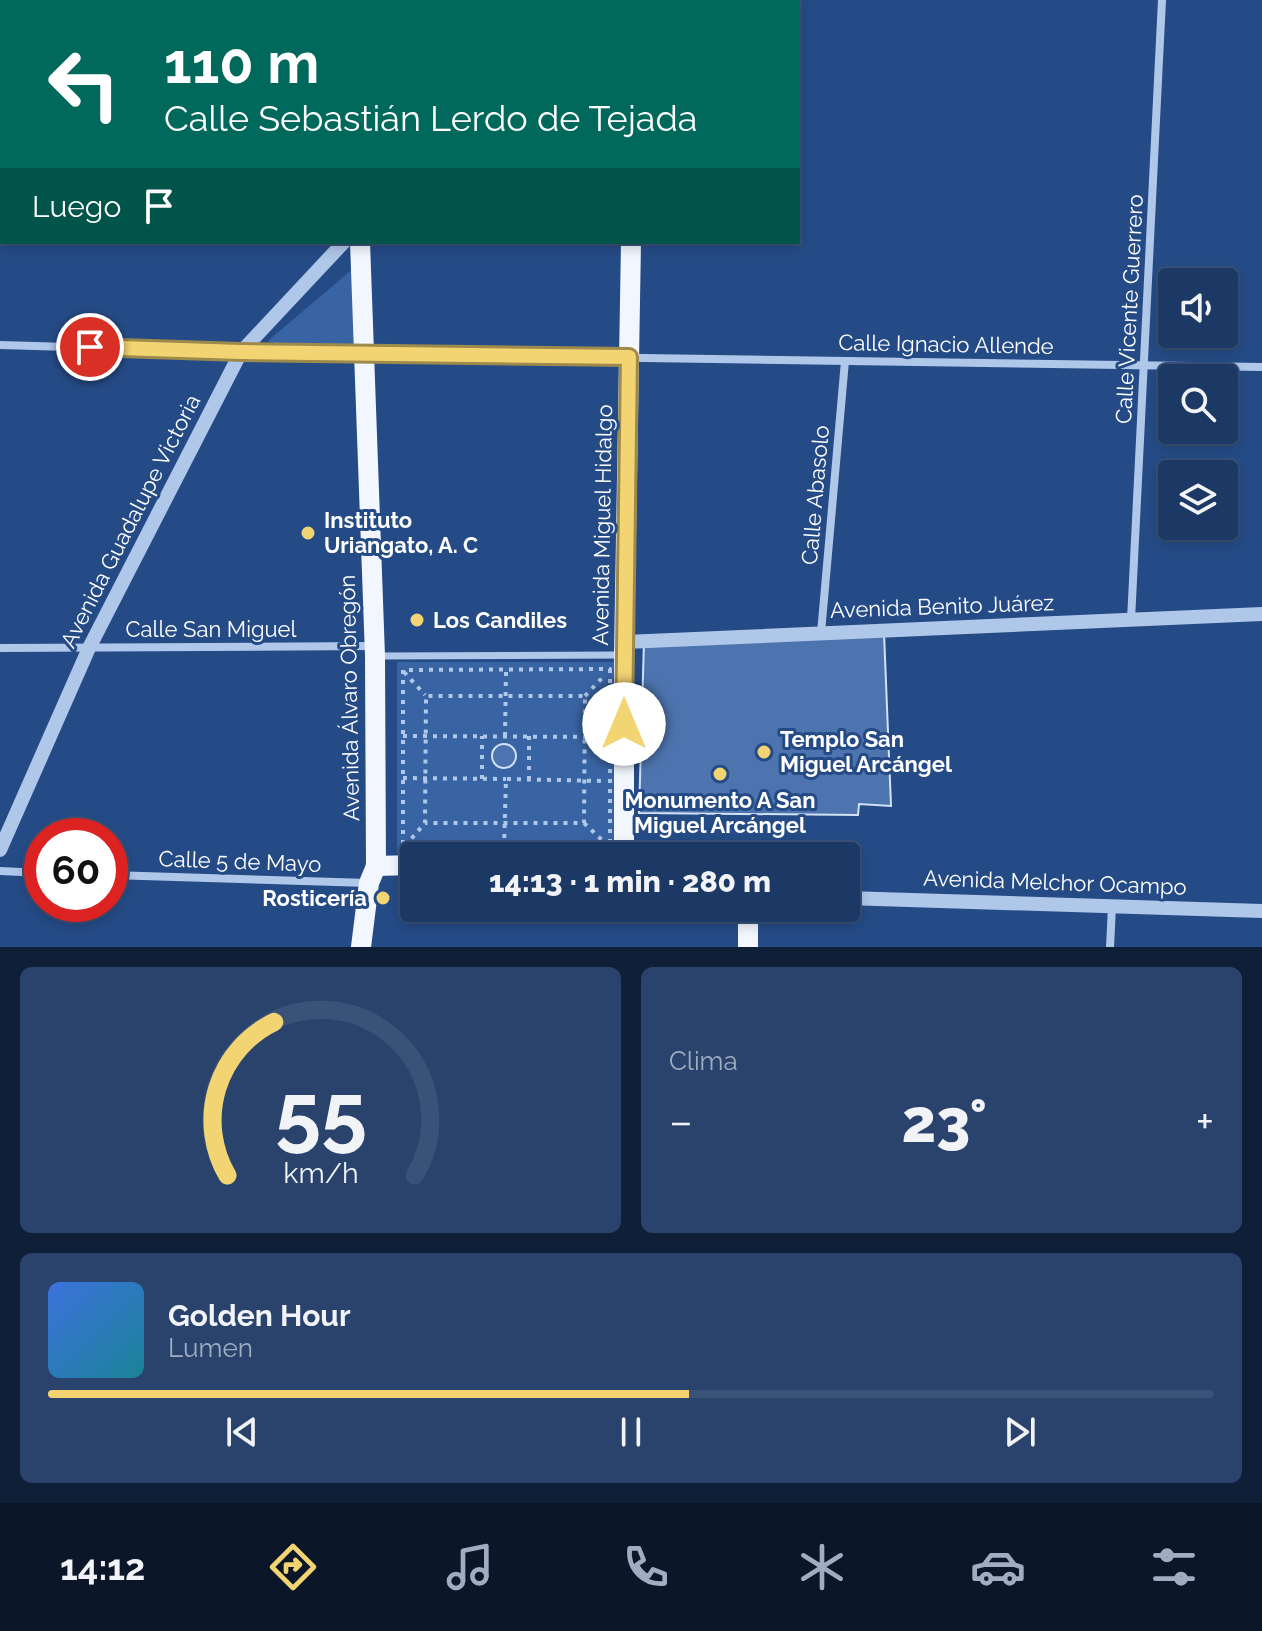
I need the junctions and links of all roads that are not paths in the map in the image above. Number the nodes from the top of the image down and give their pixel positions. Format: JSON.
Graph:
{"nodes":[{"id":1,"x":1162,"y":0,"type":"edge"},
{"id":2,"x":342,"y":244,"type":"edge"},
{"id":3,"x":360,"y":244,"type":"edge"},
{"id":4,"x":631,"y":244,"type":"edge"},
{"id":5,"x":0,"y":345,"type":"edge"},
{"id":6,"x":241,"y":352,"type":"junction"},
{"id":7,"x":363,"y":354,"type":"junction"},
{"id":8,"x":629,"y":357,"type":"junction"},
{"id":9,"x":845,"y":361,"type":"junction"},
{"id":10,"x":1144,"y":365,"type":"junction"},
{"id":11,"x":1262,"y":367,"type":"edge"},
{"id":12,"x":1262,"y":614,"type":"edge"},
{"id":13,"x":1131,"y":620,"type":"junction"},
{"id":14,"x":821,"y":633,"type":"junction"},
{"id":15,"x":0,"y":648,"type":"edge"},
{"id":16,"x":89,"y":648,"type":"junction"},
{"id":17,"x":375,"y":651,"type":"junction"},
{"id":18,"x":619,"y":655,"type":"junction"},
{"id":19,"x":617,"y":842,"type":"edge"},
{"id":20,"x":0,"y":850,"type":"edge"},
{"id":21,"x":400,"y":861,"type":"edge"},
{"id":22,"x":0,"y":871,"type":"edge"},
{"id":23,"x":24,"y":872,"type":"edge"},
{"id":24,"x":372,"y":874,"type":"junction"},
{"id":25,"x":128,"y":875,"type":"edge"},
{"id":26,"x":860,"y":898,"type":"edge"},
{"id":27,"x":1112,"y":906,"type":"junction"},
{"id":28,"x":1262,"y":911,"type":"edge"},
{"id":29,"x":748,"y":922,"type":"edge"},
{"id":30,"x":361,"y":947,"type":"edge"},
{"id":31,"x":748,"y":947,"type":"edge"},
{"id":32,"x":1110,"y":947,"type":"edge"}],
"edges":[{"from":1,"to":10,"type":"street","name":"Calle Vicente Guerrero"},
{"from":2,"to":6,"type":"street","name":"Avenida Guadalupe Victoria"},
{"from":3,"to":7,"type":"main road","name":"Avenida Álvaro Obregón"},
{"from":4,"to":8,"type":"main road","name":"Avenida Miguel Hidalgo"},
{"from":5,"to":6,"type":"street","name":"Calle Ignacio Allende"},
{"from":6,"to":7,"type":"street","name":"Calle Ignacio Allende"},
{"from":6,"to":16,"type":"street","name":"Avenida Guadalupe Victoria"},
{"from":7,"to":8,"type":"street","name":"Calle Ignacio Allende"},
{"from":7,"to":17,"type":"main road","name":"Avenida Álvaro Obregón"},
{"from":8,"to":9,"type":"street","name":"Calle Ignacio Allende"},
{"from":8,"to":18,"type":"main road","name":"Avenida Miguel Hidalgo"},
{"from":9,"to":10,"type":"street","name":"Calle Ignacio Allende"},
{"from":9,"to":14,"type":"street","name":"Calle Abasolo"},
{"from":10,"to":11,"type":"street","name":"Calle Ignacio Allende"},
{"from":10,"to":13,"type":"street","name":"Calle Vicente Guerrero"},
{"from":12,"to":13,"type":"street","name":"Avenida Benito Juárez"},
{"from":13,"to":14,"type":"street","name":"Avenida Benito Juárez"},
{"from":14,"to":18,"type":"street","name":"Avenida Benito Juárez"},
{"from":15,"to":16,"type":"street","name":"Calle San Miguel"},
{"from":16,"to":17,"type":"street","name":"Calle San Miguel"},
{"from":16,"to":20,"type":"street","name":"Avenida Guadalupe Victoria"},
{"from":17,"to":18,"type":"street"},
{"from":17,"to":24,"type":"main road","name":"Avenida Álvaro Obregón"},
{"from":18,"to":19,"type":"main road","name":"Avenida Miguel Hidalgo"},
{"from":21,"to":24,"type":"main road"},
{"from":22,"to":23,"type":"street"},
{"from":24,"to":25,"type":"street","name":"Calle 5 de Mayo"},
{"from":24,"to":30,"type":"main road","name":"Avenida Álvaro Obregón"},
{"from":26,"to":27,"type":"street","name":"Avenida Melchor Ocampo"},
{"from":27,"to":28,"type":"street","name":"Avenida Melchor Ocampo"},
{"from":27,"to":32,"type":"street"},
{"from":29,"to":31,"type":"main road"}]}
